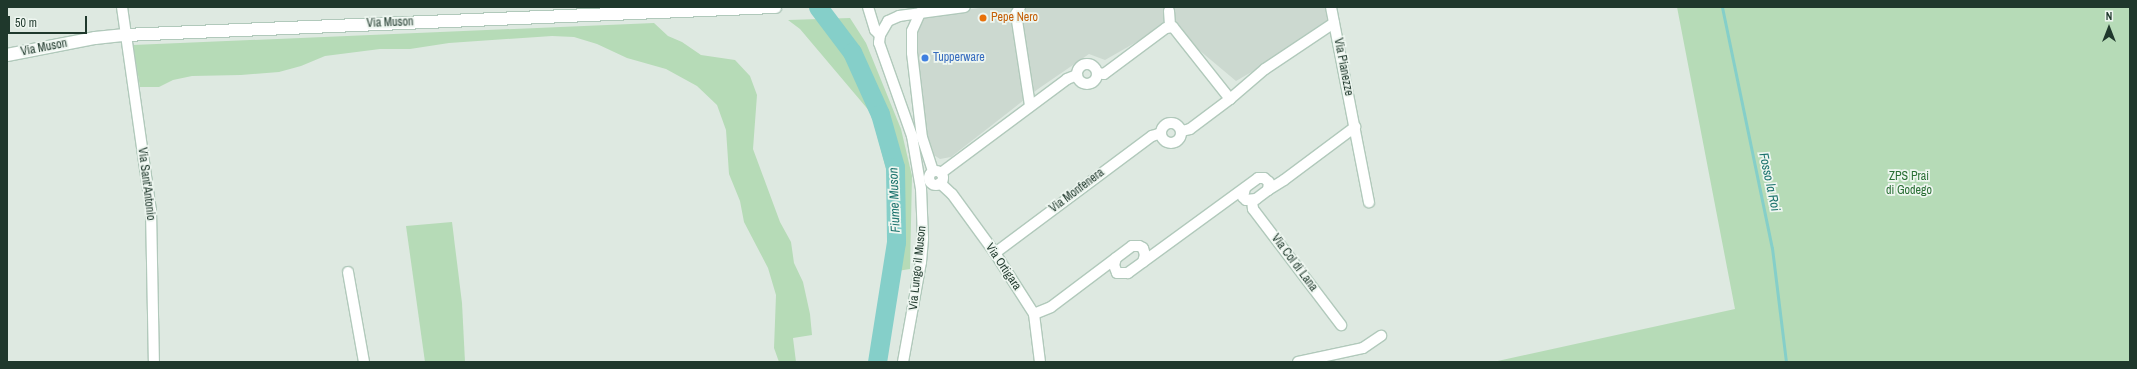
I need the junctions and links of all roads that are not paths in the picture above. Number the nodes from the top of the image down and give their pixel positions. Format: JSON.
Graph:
{"nodes":[{"id":1,"x":122,"y":7,"type":"edge"},
{"id":2,"x":775,"y":7,"type":"edge"},
{"id":3,"x":868,"y":7,"type":"edge"},
{"id":4,"x":965,"y":7,"type":"edge"},
{"id":5,"x":1020,"y":7,"type":"edge"},
{"id":6,"x":1331,"y":7,"type":"edge"},
{"id":7,"x":1169,"y":11,"type":"dead end"},
{"id":8,"x":920,"y":13,"type":"junction"},
{"id":9,"x":1334,"y":22,"type":"junction"},
{"id":10,"x":1170,"y":27,"type":"junction"},
{"id":11,"x":125,"y":35,"type":"junction"},
{"id":12,"x":880,"y":35,"type":"junction"},
{"id":13,"x":7,"y":55,"type":"edge"},
{"id":14,"x":1098,"y":73,"type":"junction"},
{"id":15,"x":1077,"y":75,"type":"junction"},
{"id":16,"x":1230,"y":99,"type":"junction"},
{"id":17,"x":1030,"y":106,"type":"junction"},
{"id":18,"x":1355,"y":127,"type":"junction"},
{"id":19,"x":1182,"y":131,"type":"junction"},
{"id":20,"x":1161,"y":133,"type":"junction"},
{"id":21,"x":937,"y":172,"type":"junction"},
{"id":22,"x":1268,"y":186,"type":"junction"},
{"id":23,"x":1243,"y":195,"type":"junction"},
{"id":24,"x":1369,"y":202,"type":"dead end"},
{"id":25,"x":1143,"y":248,"type":"junction"},
{"id":26,"x":1156,"y":251,"type":"junction"},
{"id":27,"x":994,"y":253,"type":"junction"},
{"id":28,"x":1116,"y":258,"type":"junction"},
{"id":29,"x":1143,"y":262,"type":"junction"},
{"id":30,"x":1103,"y":268,"type":"junction"},
{"id":31,"x":1115,"y":270,"type":"junction"},
{"id":32,"x":348,"y":272,"type":"dead end"},
{"id":33,"x":1034,"y":314,"type":"junction"},
{"id":34,"x":1341,"y":325,"type":"dead end"},
{"id":35,"x":1381,"y":336,"type":"dead end"},
{"id":36,"x":154,"y":362,"type":"edge"},
{"id":37,"x":364,"y":362,"type":"edge"},
{"id":38,"x":902,"y":362,"type":"edge"},
{"id":39,"x":1040,"y":362,"type":"edge"},
{"id":40,"x":1298,"y":362,"type":"edge"}],
"edges":[{"from":1,"to":11,"type":"street","name":"Via Sant'Antonio"},
{"from":2,"to":11,"type":"main road","name":"Via Muson"},
{"from":3,"to":12,"type":"street","name":"Via Lungo il Muson"},
{"from":4,"to":8,"type":"street"},
{"from":5,"to":17,"type":"street"},
{"from":6,"to":9,"type":"street","name":"Via Pianezze"},
{"from":7,"to":10,"type":"street"},
{"from":8,"to":12,"type":"street"},
{"from":8,"to":21,"type":"street"},
{"from":9,"to":16,"type":"street"},
{"from":9,"to":18,"type":"street","name":"Via Pianezze"},
{"from":10,"to":14,"type":"street"},
{"from":10,"to":16,"type":"street"},
{"from":11,"to":13,"type":"main road","name":"Via Muson"},
{"from":11,"to":36,"type":"street","name":"Via Sant'Antonio"},
{"from":12,"to":38,"type":"street","name":"Via Lungo il Muson"},
{"from":14,"to":15,"type":"street"},
{"from":14,"to":15,"type":"street"},
{"from":15,"to":17,"type":"street"},
{"from":16,"to":19,"type":"street"},
{"from":17,"to":21,"type":"street"},
{"from":18,"to":22,"type":"street"},
{"from":18,"to":24,"type":"street","name":"Via Pianezze"},
{"from":19,"to":20,"type":"street","name":"Via Monfenera"},
{"from":19,"to":20,"type":"street"},
{"from":20,"to":27,"type":"street","name":"Via Monfenera"},
{"from":21,"to":27,"type":"street","name":"Via Ortigara"},
{"from":22,"to":23,"type":"street"},
{"from":22,"to":23,"type":"street"},
{"from":23,"to":26,"type":"street"},
{"from":23,"to":34,"type":"street","name":"Via Col di Lana"},
{"from":25,"to":26,"type":"street"},
{"from":25,"to":28,"type":"street"},
{"from":25,"to":29,"type":"street"},
{"from":26,"to":29,"type":"street"},
{"from":27,"to":33,"type":"street","name":"Via Ortigara"},
{"from":28,"to":30,"type":"street"},
{"from":28,"to":31,"type":"street"},
{"from":29,"to":31,"type":"street"},
{"from":30,"to":31,"type":"street"},
{"from":30,"to":33,"type":"street"},
{"from":32,"to":37,"type":"street"},
{"from":33,"to":39,"type":"street","name":"Via Ortigara"},
{"from":35,"to":40,"type":"street"}]}
